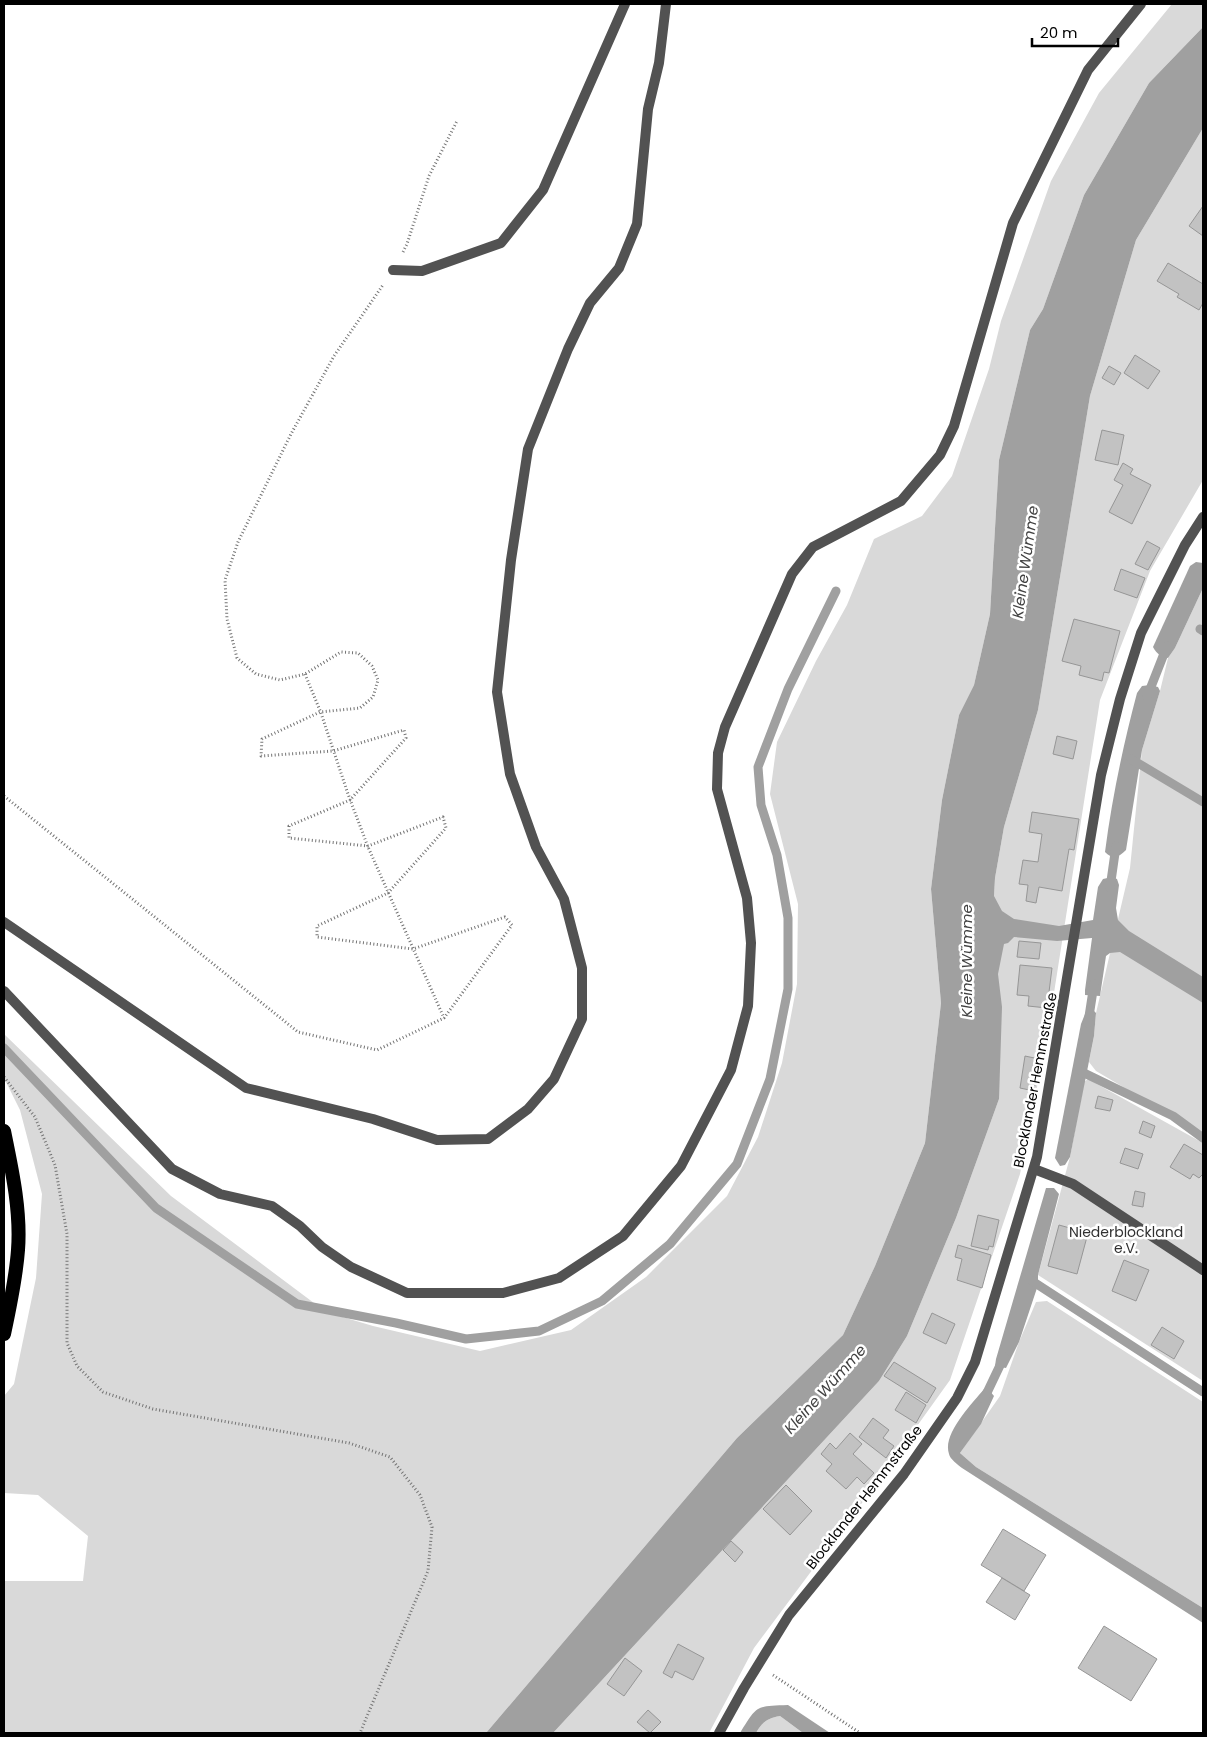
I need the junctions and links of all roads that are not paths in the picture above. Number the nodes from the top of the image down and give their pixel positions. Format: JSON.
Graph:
{"nodes":[{"id":1,"x":625,"y":4,"type":"edge"},
{"id":2,"x":666,"y":4,"type":"edge"},
{"id":3,"x":1141,"y":4,"type":"edge"},
{"id":4,"x":393,"y":270,"type":"road end"},
{"id":5,"x":1203,"y":517,"type":"edge"},
{"id":6,"x":4,"y":922,"type":"edge"},
{"id":7,"x":4,"y":991,"type":"edge"},
{"id":8,"x":4,"y":1131,"type":"edge"},
{"id":9,"x":1034,"y":1169,"type":"junction"},
{"id":10,"x":1203,"y":1270,"type":"edge"},
{"id":11,"x":4,"y":1334,"type":"edge"},
{"id":12,"x":719,"y":1733,"type":"edge"}],
"edges":[{"from":1,"to":4,"type":"street"},
{"from":2,"to":6,"type":"street"},
{"from":3,"to":7,"type":"street"},
{"from":5,"to":9,"type":"street","name":"Blocklander Hemmstraße"},
{"from":8,"to":11,"type":"highway"},
{"from":9,"to":10,"type":"street"},
{"from":9,"to":12,"type":"street","name":"Blocklander Hemmstraße"}]}
